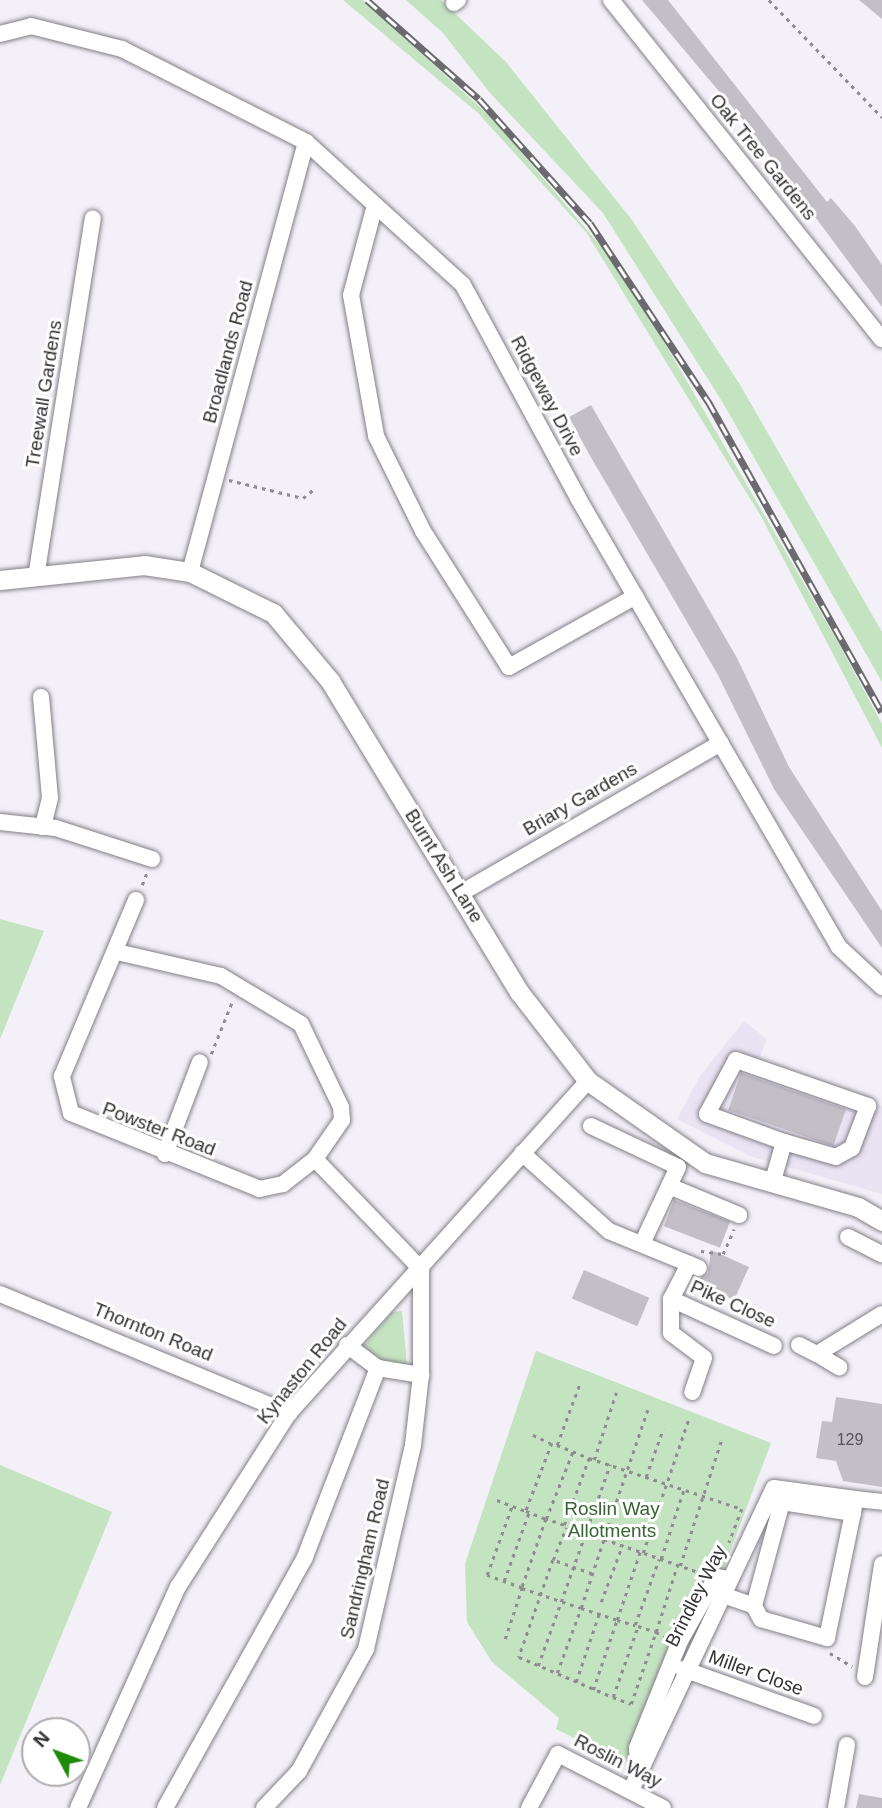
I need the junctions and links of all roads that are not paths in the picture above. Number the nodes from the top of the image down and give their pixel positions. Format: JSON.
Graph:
{"nodes":[{"id":1,"x":611,"y":0,"type":"edge"},
{"id":2,"x":0,"y":34,"type":"edge"},
{"id":3,"x":306,"y":142,"type":"junction"},
{"id":4,"x":375,"y":205,"type":"junction"},
{"id":5,"x":93,"y":218,"type":"dead end"},
{"id":6,"x":882,"y":339,"type":"edge"},
{"id":7,"x":190,"y":572,"type":"junction"},
{"id":8,"x":36,"y":577,"type":"junction"},
{"id":9,"x":0,"y":580,"type":"edge"},
{"id":10,"x":636,"y":596,"type":"junction"},
{"id":11,"x":41,"y":697,"type":"dead end"},
{"id":12,"x":721,"y":743,"type":"junction"},
{"id":13,"x":0,"y":822,"type":"edge"},
{"id":14,"x":43,"y":827,"type":"junction"},
{"id":15,"x":152,"y":859,"type":"road end"},
{"id":16,"x":461,"y":893,"type":"junction"},
{"id":17,"x":136,"y":900,"type":"road end"},
{"id":18,"x":117,"y":952,"type":"junction"},
{"id":19,"x":882,"y":987,"type":"edge"},
{"id":20,"x":200,"y":1062,"type":"road end"},
{"id":21,"x":588,"y":1081,"type":"junction"},
{"id":22,"x":875,"y":1108,"type":"edge"},
{"id":23,"x":591,"y":1126,"type":"dead end"},
{"id":24,"x":784,"y":1142,"type":"junction"},
{"id":25,"x":522,"y":1153,"type":"junction"},
{"id":26,"x":165,"y":1154,"type":"junction"},
{"id":27,"x":315,"y":1159,"type":"junction"},
{"id":28,"x":772,"y":1184,"type":"junction"},
{"id":29,"x":669,"y":1186,"type":"junction"},
{"id":30,"x":739,"y":1215,"type":"road end"},
{"id":31,"x":882,"y":1221,"type":"edge"},
{"id":32,"x":848,"y":1237,"type":"dead end"},
{"id":33,"x":642,"y":1244,"type":"junction"},
{"id":34,"x":881,"y":1249,"type":"edge"},
{"id":35,"x":421,"y":1269,"type":"junction"},
{"id":36,"x":0,"y":1294,"type":"edge"},
{"id":37,"x":671,"y":1299,"type":"junction"},
{"id":38,"x":882,"y":1314,"type":"edge"},
{"id":39,"x":347,"y":1345,"type":"junction"},
{"id":40,"x":799,"y":1345,"type":"dead end"},
{"id":41,"x":774,"y":1346,"type":"dead end"},
{"id":42,"x":817,"y":1354,"type":"junction"},
{"id":43,"x":839,"y":1367,"type":"dead end"},
{"id":44,"x":378,"y":1368,"type":"junction"},
{"id":45,"x":421,"y":1375,"type":"junction"},
{"id":46,"x":692,"y":1392,"type":"dead end"},
{"id":47,"x":289,"y":1413,"type":"junction"},
{"id":48,"x":882,"y":1502,"type":"edge"},
{"id":49,"x":851,"y":1503,"type":"junction"},
{"id":50,"x":882,"y":1564,"type":"edge"},
{"id":51,"x":722,"y":1578,"type":"junction"},
{"id":52,"x":720,"y":1594,"type":"junction"},
{"id":53,"x":754,"y":1606,"type":"junction"},
{"id":54,"x":682,"y":1669,"type":"junction"},
{"id":55,"x":865,"y":1677,"type":"road end"},
{"id":56,"x":814,"y":1716,"type":"dead end"},
{"id":57,"x":847,"y":1745,"type":"dead end"},
{"id":58,"x":638,"y":1774,"type":"junction"},
{"id":59,"x":631,"y":1790,"type":"junction"},
{"id":60,"x":78,"y":1808,"type":"edge"},
{"id":61,"x":165,"y":1808,"type":"edge"},
{"id":62,"x":264,"y":1808,"type":"edge"},
{"id":63,"x":529,"y":1808,"type":"edge"},
{"id":64,"x":663,"y":1808,"type":"edge"},
{"id":65,"x":836,"y":1808,"type":"edge"}],
"edges":[{"from":1,"to":6,"type":"street","name":"Oak Tree Gardens"},
{"from":2,"to":3,"type":"street","name":"Ridgeway Drive"},
{"from":3,"to":4,"type":"street","name":"Ridgeway Drive"},
{"from":3,"to":7,"type":"street","name":"Broadlands Road"},
{"from":4,"to":10,"type":"street","name":"Ridgeway Drive"},
{"from":4,"to":10,"type":"street"},
{"from":5,"to":8,"type":"street","name":"Treewall Gardens"},
{"from":7,"to":8,"type":"main road","name":"Burnt Ash Lane"},
{"from":7,"to":16,"type":"main road","name":"Burnt Ash Lane"},
{"from":8,"to":9,"type":"main road","name":"Burnt Ash Lane"},
{"from":10,"to":12,"type":"street","name":"Ridgeway Drive"},
{"from":11,"to":14,"type":"street"},
{"from":12,"to":16,"type":"street","name":"Briary Gardens"},
{"from":12,"to":19,"type":"street","name":"Ridgeway Drive"},
{"from":13,"to":14,"type":"street"},
{"from":14,"to":15,"type":"street"},
{"from":16,"to":21,"type":"main road","name":"Burnt Ash Lane"},
{"from":17,"to":18,"type":"street","name":"Powster Road"},
{"from":18,"to":26,"type":"street","name":"Powster Road"},
{"from":18,"to":27,"type":"street","name":"Powster Road"},
{"from":20,"to":26,"type":"street"},
{"from":21,"to":25,"type":"street","name":"Kynaston Road"},
{"from":21,"to":28,"type":"main road","name":"Burnt Ash Lane"},
{"from":22,"to":24,"type":"street"},
{"from":22,"to":24,"type":"street"},
{"from":23,"to":29,"type":"street"},
{"from":24,"to":28,"type":"street"},
{"from":25,"to":33,"type":"street","name":"Pike Close"},
{"from":25,"to":35,"type":"street","name":"Kynaston Road"},
{"from":26,"to":27,"type":"street","name":"Powster Road"},
{"from":27,"to":35,"type":"street"},
{"from":28,"to":31,"type":"main road","name":"Burnt Ash Lane"},
{"from":29,"to":30,"type":"street"},
{"from":29,"to":33,"type":"street"},
{"from":32,"to":34,"type":"street"},
{"from":33,"to":37,"type":"street","name":"Pike Close"},
{"from":35,"to":39,"type":"street","name":"Kynaston Road"},
{"from":35,"to":45,"type":"street","name":"Sandringham Road"},
{"from":36,"to":47,"type":"street","name":"Thornton Road"},
{"from":37,"to":41,"type":"street","name":"Pike Close"},
{"from":37,"to":46,"type":"street"},
{"from":38,"to":42,"type":"street"},
{"from":39,"to":44,"type":"street"},
{"from":39,"to":47,"type":"street","name":"Kynaston Road"},
{"from":40,"to":42,"type":"street"},
{"from":42,"to":43,"type":"street"},
{"from":44,"to":45,"type":"street"},
{"from":44,"to":61,"type":"street"},
{"from":45,"to":62,"type":"street","name":"Sandringham Road"},
{"from":47,"to":60,"type":"street","name":"Kynaston Road"},
{"from":48,"to":49,"type":"street"},
{"from":49,"to":51,"type":"street","name":"Brindley Way"},
{"from":49,"to":53,"type":"street"},
{"from":49,"to":53,"type":"street"},
{"from":50,"to":55,"type":"street"},
{"from":51,"to":52,"type":"street","name":"Brindley Way"},
{"from":51,"to":58,"type":"street"},
{"from":52,"to":53,"type":"street"},
{"from":52,"to":54,"type":"street","name":"Brindley Way"},
{"from":54,"to":56,"type":"street","name":"Miller Close"},
{"from":54,"to":58,"type":"street","name":"Brindley Way"},
{"from":57,"to":65,"type":"street"},
{"from":58,"to":59,"type":"street","name":"Brindley Way"},
{"from":59,"to":63,"type":"street","name":"Roslin Way"},
{"from":59,"to":64,"type":"street","name":"Roslin Way"}]}
